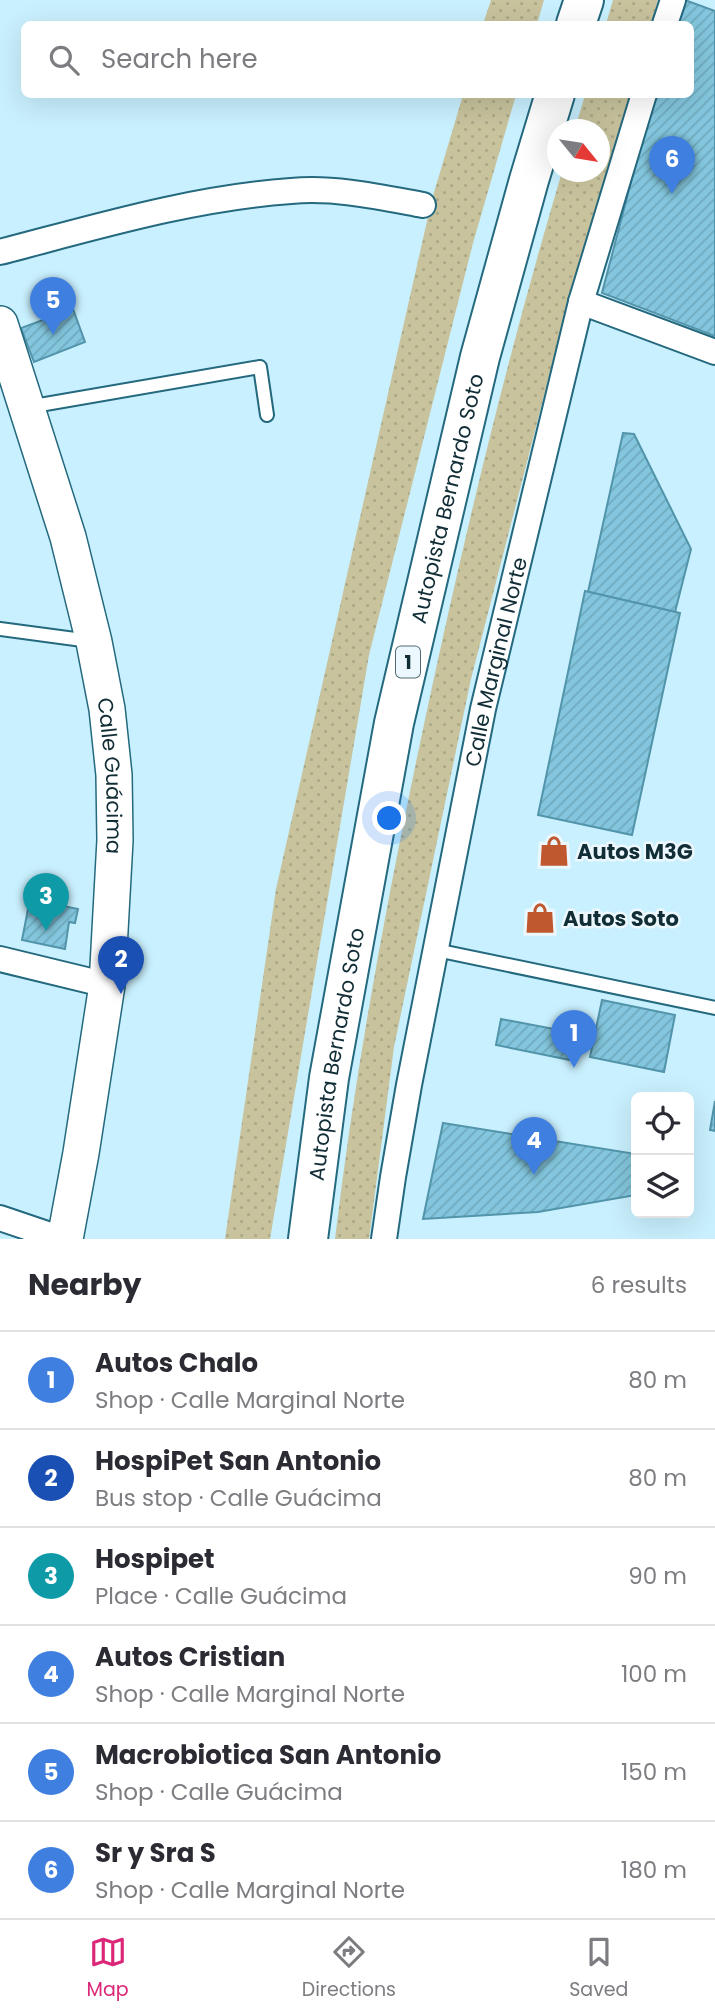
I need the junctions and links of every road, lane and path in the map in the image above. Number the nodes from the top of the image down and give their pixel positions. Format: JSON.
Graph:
{"nodes":[{"id":1,"x":584,"y":0,"type":"edge"},
{"id":2,"x":673,"y":0,"type":"edge"},
{"id":3,"x":577,"y":21,"type":"edge"},
{"id":4,"x":666,"y":21,"type":"edge"},
{"id":5,"x":554,"y":98,"type":"edge"},
{"id":6,"x":643,"y":98,"type":"edge"},
{"id":7,"x":423,"y":205,"type":"dead end"},
{"id":8,"x":0,"y":252,"type":"edge"},
{"id":9,"x":581,"y":302,"type":"junction"},
{"id":10,"x":0,"y":324,"type":"edge"},
{"id":11,"x":715,"y":352,"type":"edge"},
{"id":12,"x":27,"y":407,"type":"junction"},
{"id":13,"x":267,"y":415,"type":"dead end"},
{"id":14,"x":0,"y":629,"type":"edge"},
{"id":15,"x":94,"y":642,"type":"junction"},
{"id":16,"x":436,"y":950,"type":"junction"},
{"id":17,"x":0,"y":958,"type":"edge"},
{"id":18,"x":107,"y":985,"type":"junction"},
{"id":19,"x":715,"y":1008,"type":"edge"},
{"id":20,"x":0,"y":1218,"type":"edge"},
{"id":21,"x":63,"y":1239,"type":"edge"},
{"id":22,"x":308,"y":1239,"type":"edge"},
{"id":23,"x":384,"y":1239,"type":"edge"}],
"edges":[{"from":1,"to":3,"type":"highway"},
{"from":2,"to":4,"type":"street"},
{"from":5,"to":22,"type":"highway","name":"Autopista Bernardo Soto","number":"1"},
{"from":6,"to":9,"type":"street","name":"Calle Marginal Norte"},
{"from":7,"to":8,"type":"street"},
{"from":9,"to":11,"type":"street"},
{"from":9,"to":16,"type":"street","name":"Calle Marginal Norte"},
{"from":10,"to":12,"type":"main road","name":"Calle Guácima"},
{"from":12,"to":13,"type":"lane"},
{"from":12,"to":15,"type":"main road","name":"Calle Guácima"},
{"from":14,"to":15,"type":"lane"},
{"from":15,"to":18,"type":"main road","name":"Calle Guácima"},
{"from":16,"to":19,"type":"lane"},
{"from":16,"to":23,"type":"street","name":"Calle Marginal Norte"},
{"from":17,"to":18,"type":"street"},
{"from":18,"to":21,"type":"main road","name":"Calle Guácima"},
{"from":20,"to":21,"type":"street"}]}
